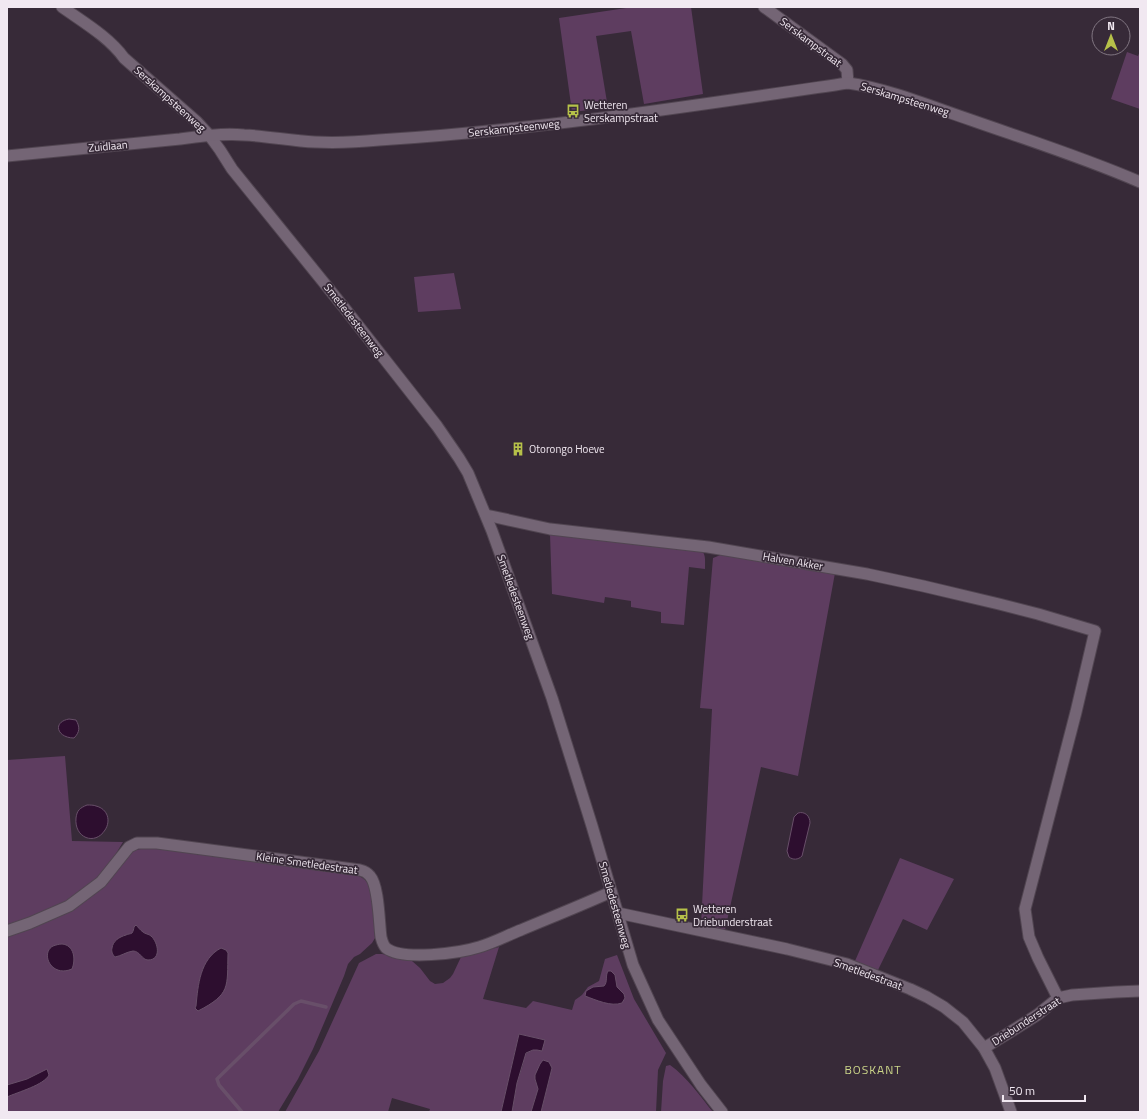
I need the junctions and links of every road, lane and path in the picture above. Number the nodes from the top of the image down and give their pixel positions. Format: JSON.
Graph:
{"nodes":[{"id":1,"x":62,"y":7,"type":"edge"},
{"id":2,"x":764,"y":7,"type":"edge"},
{"id":3,"x":848,"y":83,"type":"junction"},
{"id":4,"x":209,"y":135,"type":"junction"},
{"id":5,"x":7,"y":156,"type":"edge"},
{"id":6,"x":1140,"y":182,"type":"edge"},
{"id":7,"x":486,"y":515,"type":"junction"},
{"id":8,"x":611,"y":892,"type":"junction"},
{"id":9,"x":618,"y":913,"type":"junction"},
{"id":10,"x":7,"y":931,"type":"edge"},
{"id":11,"x":1140,"y":991,"type":"edge"},
{"id":12,"x":1058,"y":998,"type":"junction"},
{"id":13,"x":984,"y":1048,"type":"junction"},
{"id":14,"x":722,"y":1112,"type":"edge"},
{"id":15,"x":1011,"y":1112,"type":"edge"}],
"edges":[{"from":1,"to":4,"type":"street","name":"Serskampsteenweg"},
{"from":2,"to":3,"type":"street","name":"Serskampstraat"},
{"from":3,"to":4,"type":"street","name":"Serskampsteenweg"},
{"from":3,"to":6,"type":"street","name":"Serskampsteenweg"},
{"from":4,"to":5,"type":"street","name":"Zuidlaan"},
{"from":4,"to":7,"type":"street","name":"Smetledesteenweg"},
{"from":7,"to":8,"type":"street","name":"Smetledesteenweg"},
{"from":7,"to":12,"type":"street","name":"Halven Akker"},
{"from":8,"to":9,"type":"street","name":"Smetledesteenweg"},
{"from":8,"to":10,"type":"street","name":"Kleine Smetledestraat"},
{"from":9,"to":13,"type":"street","name":"Smetledestraat"},
{"from":9,"to":14,"type":"street","name":"Smetledesteenweg"},
{"from":11,"to":12,"type":"street","name":"Driebunderstraat"},
{"from":12,"to":13,"type":"street","name":"Driebunderstraat"},
{"from":13,"to":15,"type":"street","name":"Smetledestraat"}]}
